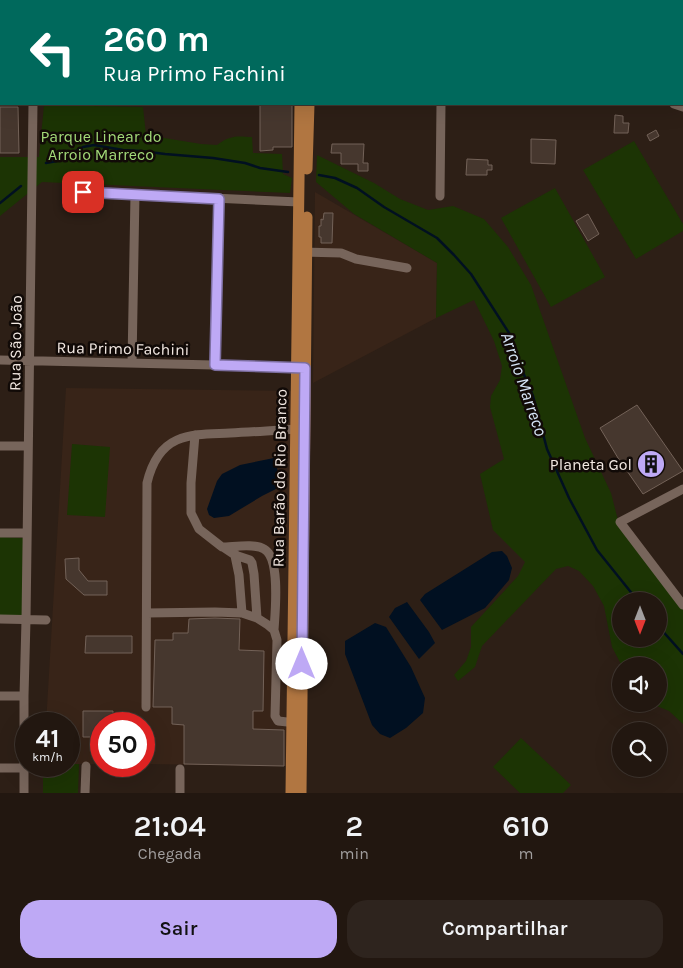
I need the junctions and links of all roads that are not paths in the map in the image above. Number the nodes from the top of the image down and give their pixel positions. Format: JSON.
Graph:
{"nodes":[{"id":1,"x":34,"y":105,"type":"edge"},
{"id":2,"x":300,"y":105,"type":"edge"},
{"id":3,"x":309,"y":105,"type":"edge"},
{"id":4,"x":442,"y":105,"type":"edge"},
{"id":5,"x":304,"y":149,"type":"junction"},
{"id":6,"x":83,"y":192,"type":"dead end"},
{"id":7,"x":135,"y":194,"type":"junction"},
{"id":8,"x":440,"y":196,"type":"dead end"},
{"id":9,"x":219,"y":199,"type":"junction"},
{"id":10,"x":300,"y":202,"type":"junction"},
{"id":11,"x":302,"y":252,"type":"junction"},
{"id":12,"x":407,"y":268,"type":"dead end"},
{"id":13,"x":0,"y":360,"type":"edge"},
{"id":14,"x":30,"y":361,"type":"junction"},
{"id":15,"x":132,"y":363,"type":"junction"},
{"id":16,"x":215,"y":365,"type":"junction"},
{"id":17,"x":301,"y":368,"type":"junction"},
{"id":18,"x":300,"y":429,"type":"junction"},
{"id":19,"x":195,"y":435,"type":"junction"},
{"id":20,"x":0,"y":446,"type":"edge"},
{"id":21,"x":28,"y":446,"type":"junction"},
{"id":22,"x":683,"y":489,"type":"edge"},
{"id":23,"x":0,"y":533,"type":"edge"},
{"id":24,"x":27,"y":533,"type":"junction"},
{"id":25,"x":234,"y":551,"type":"junction"},
{"id":26,"x":254,"y":574,"type":"junction"},
{"id":27,"x":239,"y":575,"type":"junction"},
{"id":28,"x":683,"y":604,"type":"edge"},
{"id":29,"x":147,"y":613,"type":"junction"},
{"id":30,"x":242,"y":613,"type":"junction"},
{"id":31,"x":257,"y":618,"type":"junction"},
{"id":32,"x":0,"y":619,"type":"edge"},
{"id":33,"x":26,"y":620,"type":"junction"},
{"id":34,"x":46,"y":620,"type":"dead end"},
{"id":35,"x":274,"y":630,"type":"junction"},
{"id":36,"x":0,"y":696,"type":"edge"},
{"id":37,"x":24,"y":696,"type":"junction"},
{"id":38,"x":146,"y":707,"type":"dead end"},
{"id":39,"x":24,"y":712,"type":"edge"},
{"id":40,"x":297,"y":724,"type":"junction"},
{"id":41,"x":86,"y":766,"type":"dead end"},
{"id":42,"x":0,"y":768,"type":"edge"},
{"id":43,"x":15,"y":768,"type":"edge"},
{"id":44,"x":180,"y":769,"type":"dead end"},
{"id":45,"x":24,"y":777,"type":"edge"},
{"id":46,"x":24,"y":793,"type":"edge"},
{"id":47,"x":85,"y":793,"type":"edge"},
{"id":48,"x":180,"y":793,"type":"edge"},
{"id":49,"x":291,"y":793,"type":"edge"},
{"id":50,"x":301,"y":793,"type":"edge"}],
"edges":[{"from":1,"to":14,"type":"street","name":"Rua São João"},
{"from":2,"to":5,"type":"main road","name":"Rua Barão do Rio Branco"},
{"from":3,"to":5,"type":"main road","name":"Rua Barão do Rio Branco"},
{"from":4,"to":8,"type":"street"},
{"from":5,"to":10,"type":"main road","name":"Rua Barão do Rio Branco"},
{"from":5,"to":11,"type":"main road","name":"Rua Barão do Rio Branco"},
{"from":6,"to":7,"type":"street"},
{"from":7,"to":9,"type":"street"},
{"from":7,"to":15,"type":"street"},
{"from":9,"to":10,"type":"street"},
{"from":9,"to":16,"type":"street"},
{"from":10,"to":11,"type":"main road","name":"Rua Barão do Rio Branco"},
{"from":11,"to":12,"type":"street"},
{"from":11,"to":17,"type":"main road","name":"Rua Barão do Rio Branco"},
{"from":13,"to":14,"type":"street","name":"Rua Primo Fachini"},
{"from":14,"to":15,"type":"street","name":"Rua Primo Fachini"},
{"from":14,"to":21,"type":"street","name":"Rua São João"},
{"from":15,"to":16,"type":"street","name":"Rua Primo Fachini"},
{"from":16,"to":17,"type":"street","name":"Rua Primo Fachini"},
{"from":17,"to":18,"type":"main road","name":"Rua Barão do Rio Branco"},
{"from":18,"to":19,"type":"street"},
{"from":18,"to":40,"type":"main road","name":"Rua Barão do Rio Branco"},
{"from":19,"to":25,"type":"street"},
{"from":19,"to":29,"type":"street"},
{"from":20,"to":21,"type":"street"},
{"from":21,"to":24,"type":"street","name":"Rua São João"},
{"from":22,"to":28,"type":"street"},
{"from":23,"to":24,"type":"street"},
{"from":24,"to":33,"type":"street","name":"Rua São João"},
{"from":25,"to":26,"type":"street"},
{"from":25,"to":27,"type":"street"},
{"from":25,"to":35,"type":"street"},
{"from":26,"to":27,"type":"street"},
{"from":26,"to":31,"type":"street"},
{"from":27,"to":30,"type":"street"},
{"from":29,"to":30,"type":"street"},
{"from":29,"to":38,"type":"street"},
{"from":30,"to":31,"type":"street"},
{"from":31,"to":35,"type":"street"},
{"from":32,"to":33,"type":"street"},
{"from":33,"to":34,"type":"street"},
{"from":33,"to":37,"type":"street","name":"Rua São João"},
{"from":35,"to":40,"type":"street"},
{"from":36,"to":37,"type":"street"},
{"from":37,"to":39,"type":"street","name":"Rua São João"},
{"from":40,"to":49,"type":"main road","name":"Rua Barão do Rio Branco"},
{"from":40,"to":50,"type":"main road","name":"Rua Barão do Rio Branco"},
{"from":41,"to":47,"type":"street"},
{"from":42,"to":43,"type":"street"},
{"from":44,"to":48,"type":"street"},
{"from":45,"to":46,"type":"street","name":"Rua São João"}]}
